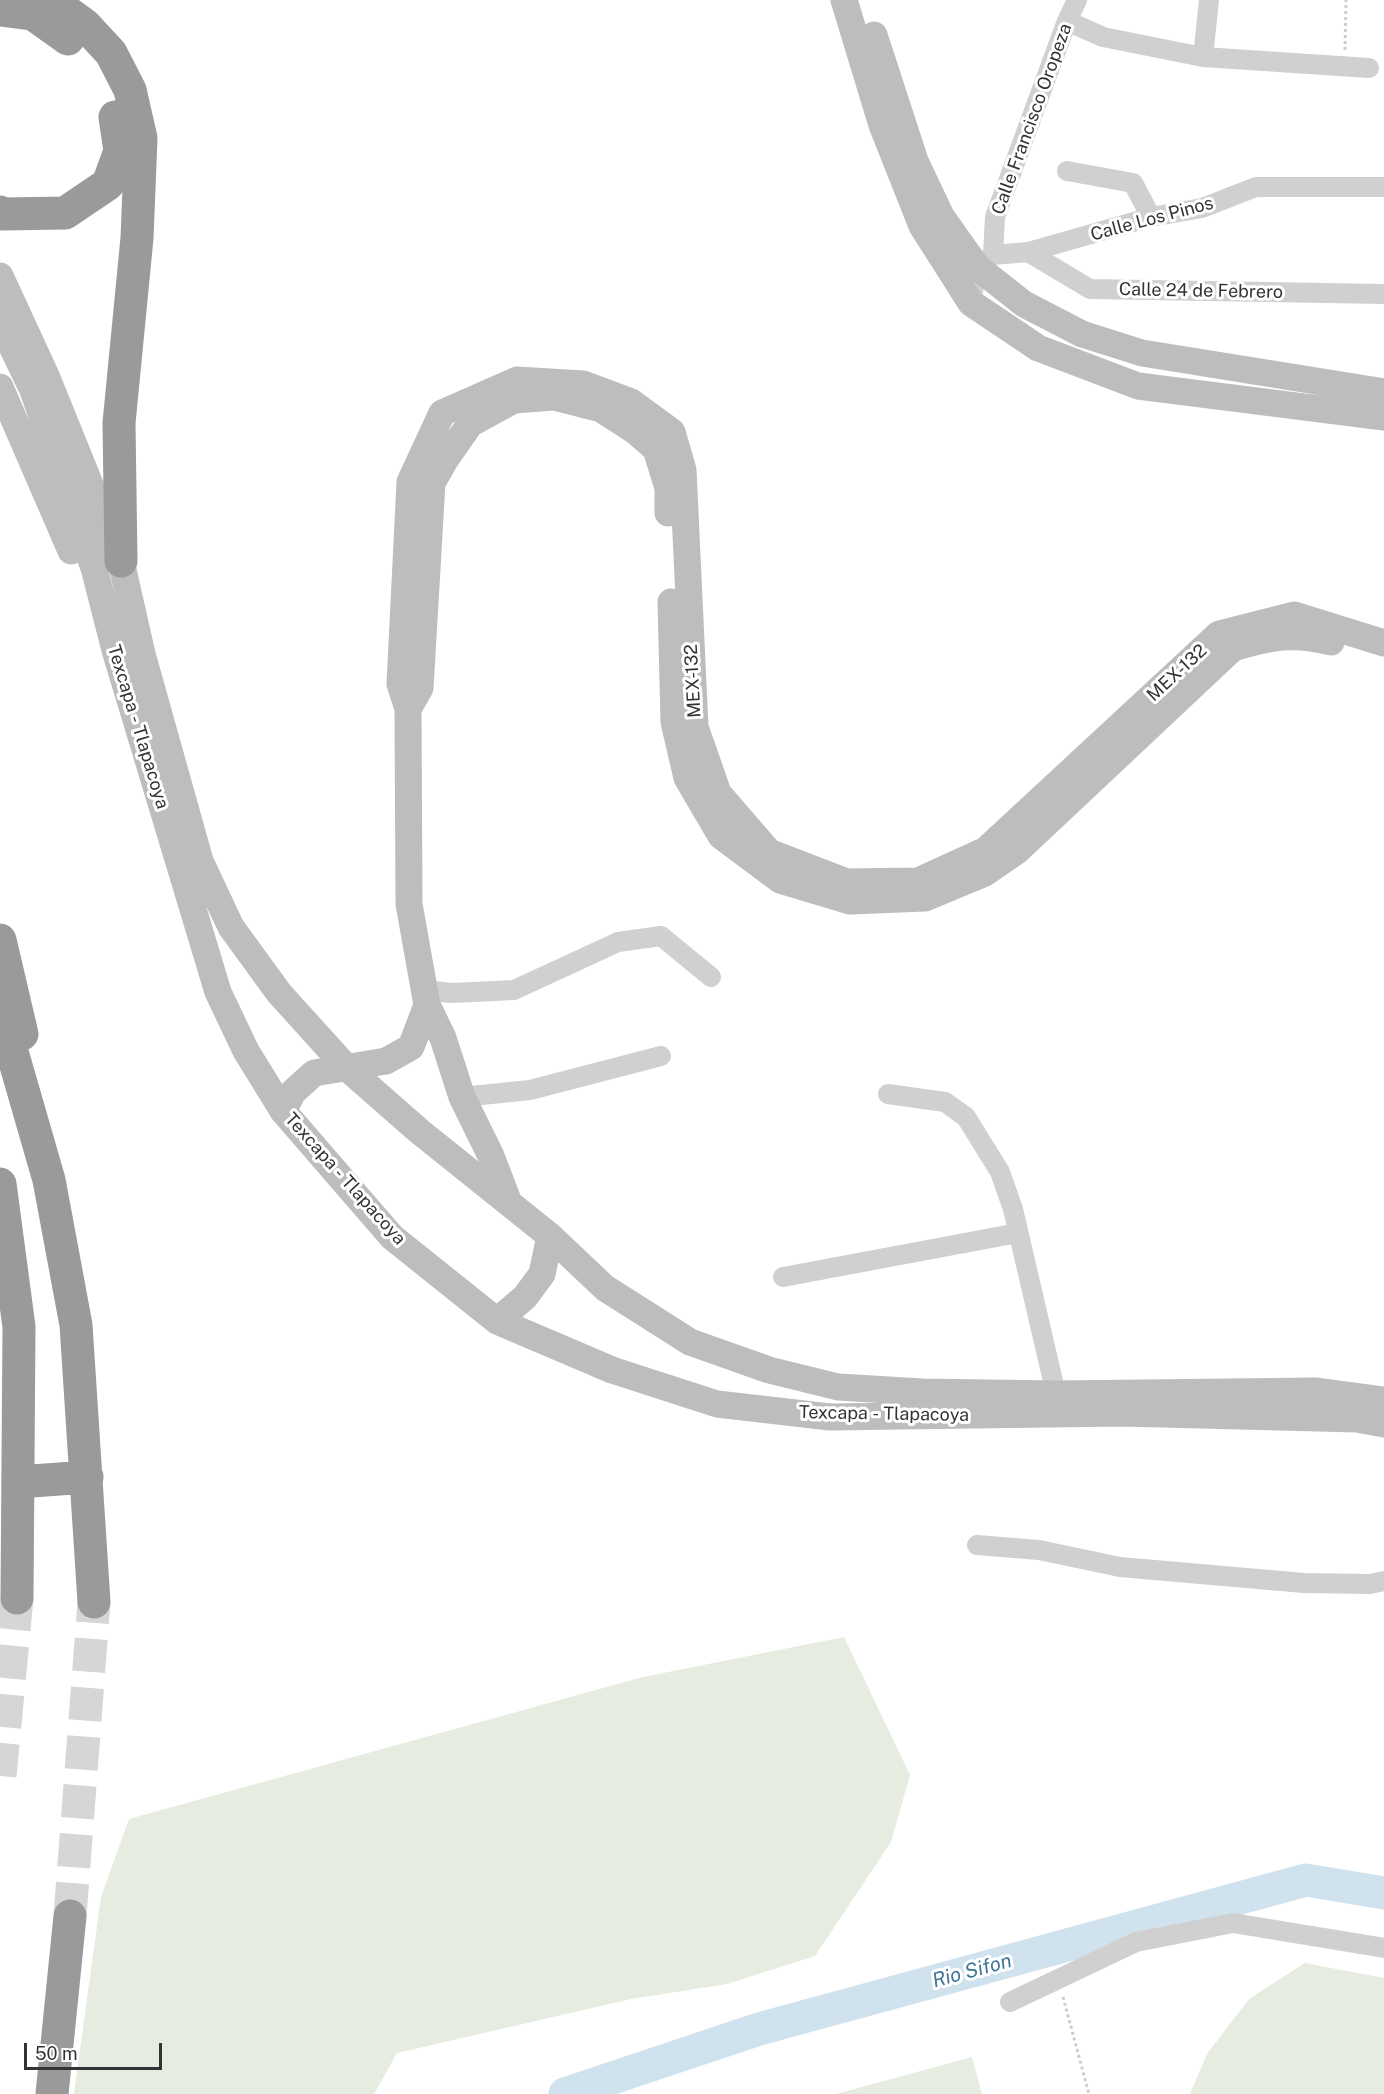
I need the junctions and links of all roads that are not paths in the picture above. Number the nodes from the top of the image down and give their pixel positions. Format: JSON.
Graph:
{"nodes":[{"id":1,"x":51,"y":0,"type":"edge"},
{"id":2,"x":844,"y":0,"type":"edge"},
{"id":3,"x":862,"y":0,"type":"edge"},
{"id":4,"x":1077,"y":0,"type":"edge"},
{"id":5,"x":1209,"y":0,"type":"edge"},
{"id":6,"x":0,"y":10,"type":"edge"},
{"id":7,"x":1067,"y":21,"type":"junction"},
{"id":8,"x":1203,"y":57,"type":"junction"},
{"id":9,"x":1369,"y":68,"type":"dead end"},
{"id":10,"x":1067,"y":171,"type":"dead end"},
{"id":11,"x":1384,"y":187,"type":"edge"},
{"id":12,"x":0,"y":212,"type":"edge"},
{"id":13,"x":1151,"y":218,"type":"junction"},
{"id":14,"x":1028,"y":252,"type":"junction"},
{"id":15,"x":985,"y":261,"type":"junction"},
{"id":16,"x":0,"y":276,"type":"edge"},
{"id":17,"x":1384,"y":294,"type":"edge"},
{"id":18,"x":972,"y":303,"type":"junction"},
{"id":19,"x":0,"y":322,"type":"edge"},
{"id":20,"x":0,"y":387,"type":"edge"},
{"id":21,"x":1384,"y":392,"type":"edge"},
{"id":22,"x":1384,"y":417,"type":"edge"},
{"id":23,"x":121,"y":561,"type":"junction"},
{"id":24,"x":1384,"y":643,"type":"edge"},
{"id":25,"x":115,"y":650,"type":"junction"},
{"id":26,"x":1384,"y":659,"type":"edge"},
{"id":27,"x":408,"y":709,"type":"junction"},
{"id":28,"x":0,"y":940,"type":"edge"},
{"id":29,"x":711,"y":977,"type":"dead end"},
{"id":30,"x":425,"y":998,"type":"junction"},
{"id":31,"x":0,"y":1010,"type":"edge"},
{"id":32,"x":661,"y":1056,"type":"dead end"},
{"id":33,"x":346,"y":1067,"type":"junction"},
{"id":34,"x":888,"y":1094,"type":"dead end"},
{"id":35,"x":462,"y":1097,"type":"junction"},
{"id":36,"x":283,"y":1111,"type":"junction"},
{"id":37,"x":49,"y":1180,"type":"junction"},
{"id":38,"x":0,"y":1184,"type":"edge"},
{"id":39,"x":509,"y":1203,"type":"junction"},
{"id":40,"x":1018,"y":1233,"type":"junction"},
{"id":41,"x":550,"y":1236,"type":"junction"},
{"id":42,"x":783,"y":1277,"type":"dead end"},
{"id":43,"x":497,"y":1321,"type":"junction"},
{"id":44,"x":1056,"y":1394,"type":"junction"},
{"id":45,"x":1384,"y":1400,"type":"edge"},
{"id":46,"x":1384,"y":1424,"type":"edge"},
{"id":47,"x":87,"y":1477,"type":"junction"},
{"id":48,"x":18,"y":1482,"type":"junction"},
{"id":49,"x":977,"y":1545,"type":"dead end"},
{"id":50,"x":1384,"y":1581,"type":"edge"},
{"id":51,"x":17,"y":1598,"type":"tunnel mouth"},
{"id":52,"x":94,"y":1602,"type":"tunnel mouth"},
{"id":53,"x":70,"y":1916,"type":"tunnel mouth"},
{"id":54,"x":1384,"y":1948,"type":"edge"},
{"id":55,"x":1010,"y":2002,"type":"dead end"},
{"id":56,"x":52,"y":2094,"type":"edge"}],
"edges":[{"from":1,"to":23,"type":"highway"},
{"from":2,"to":18,"type":"main road"},
{"from":3,"to":15,"type":"main road"},
{"from":4,"to":7,"type":"street","name":"Calle Francisco Oropeza"},
{"from":5,"to":8,"type":"street"},
{"from":6,"to":12,"type":"highway"},
{"from":7,"to":8,"type":"street"},
{"from":7,"to":15,"type":"street","name":"Calle Francisco Oropeza"},
{"from":8,"to":9,"type":"street"},
{"from":10,"to":13,"type":"street"},
{"from":11,"to":13,"type":"street","name":"Calle Los Pinos"},
{"from":13,"to":14,"type":"street","name":"Calle Los Pinos"},
{"from":14,"to":15,"type":"street","name":"Calle Los Pinos"},
{"from":14,"to":17,"type":"street","name":"Calle 24 de Febrero"},
{"from":15,"to":18,"type":"street","name":"Calle Francisco Oropeza"},
{"from":15,"to":21,"type":"main road"},
{"from":16,"to":23,"type":"main road","name":"Texcapa - Tlapacoya"},
{"from":18,"to":22,"type":"main road"},
{"from":19,"to":25,"type":"main road","name":"Texcapa - Tlapacoya"},
{"from":20,"to":25,"type":"main road"},
{"from":23,"to":33,"type":"main road","name":"Texcapa - Tlapacoya"},
{"from":24,"to":27,"type":"main road","name":"MEX-132"},
{"from":25,"to":36,"type":"main road","name":"Texcapa - Tlapacoya"},
{"from":26,"to":27,"type":"main road","name":"MEX-132"},
{"from":27,"to":30,"type":"main road","name":"MEX-132"},
{"from":28,"to":37,"type":"highway"},
{"from":29,"to":30,"type":"street"},
{"from":30,"to":33,"type":"main road"},
{"from":30,"to":35,"type":"main road"},
{"from":31,"to":37,"type":"highway"},
{"from":32,"to":35,"type":"street"},
{"from":33,"to":36,"type":"main road"},
{"from":33,"to":39,"type":"main road","name":"Texcapa - Tlapacoya"},
{"from":34,"to":40,"type":"street"},
{"from":35,"to":39,"type":"main road"},
{"from":36,"to":43,"type":"main road","name":"Texcapa - Tlapacoya"},
{"from":37,"to":47,"type":"highway"},
{"from":38,"to":48,"type":"highway"},
{"from":39,"to":41,"type":"main road","name":"Texcapa - Tlapacoya"},
{"from":40,"to":42,"type":"street"},
{"from":40,"to":44,"type":"street"},
{"from":41,"to":43,"type":"main road"},
{"from":41,"to":44,"type":"main road","name":"Texcapa - Tlapacoya"},
{"from":43,"to":46,"type":"main road","name":"Texcapa - Tlapacoya"},
{"from":44,"to":45,"type":"main road","name":"Texcapa - Tlapacoya"},
{"from":47,"to":48,"type":"highway"},
{"from":47,"to":52,"type":"highway"},
{"from":48,"to":51,"type":"highway"},
{"from":49,"to":50,"type":"street"},
{"from":53,"to":56,"type":"highway"},
{"from":54,"to":55,"type":"street"}]}
